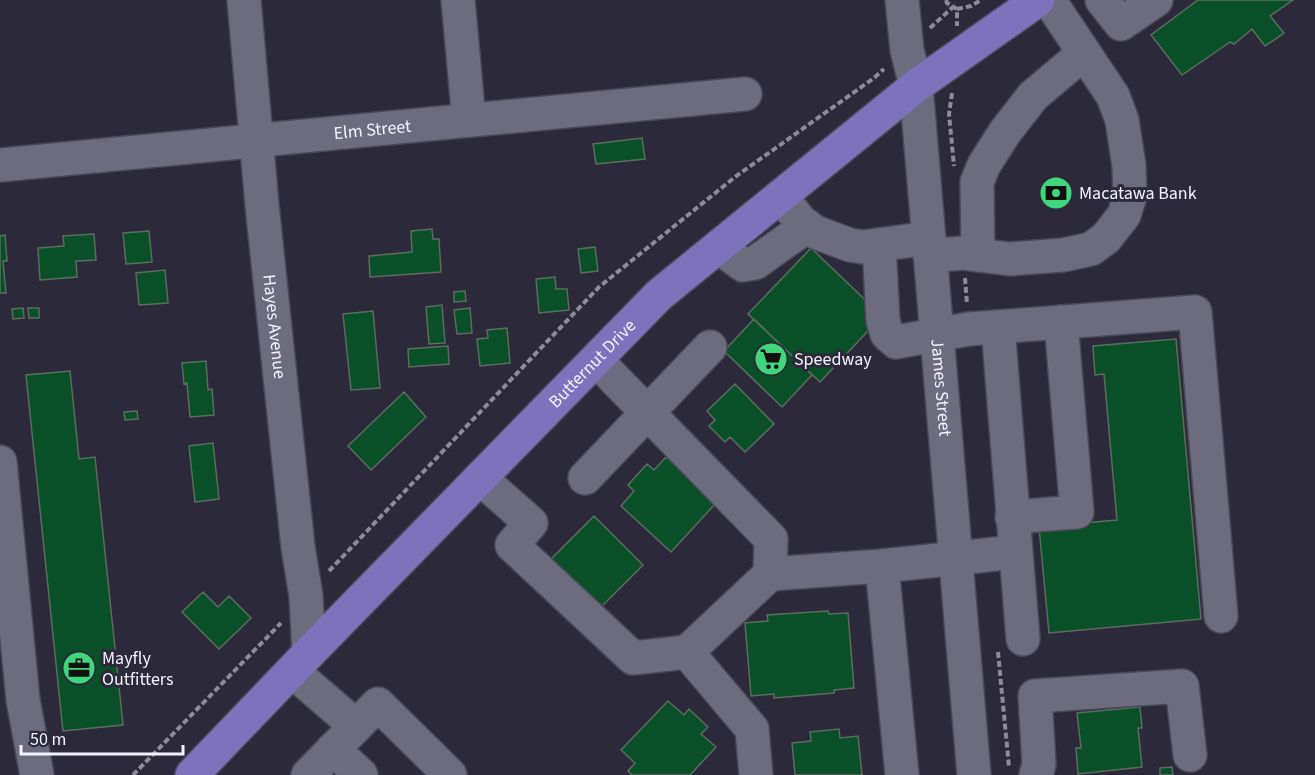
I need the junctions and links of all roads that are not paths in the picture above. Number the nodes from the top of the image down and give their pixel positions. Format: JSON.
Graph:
{"nodes":[{"id":1,"x":244,"y":0,"type":"edge"},
{"id":2,"x":458,"y":0,"type":"edge"},
{"id":3,"x":902,"y":0,"type":"edge"},
{"id":4,"x":1038,"y":0,"type":"edge"},
{"id":5,"x":1049,"y":0,"type":"edge"},
{"id":6,"x":1102,"y":0,"type":"edge"},
{"id":7,"x":1155,"y":0,"type":"edge"},
{"id":8,"x":1084,"y":53,"type":"junction"},
{"id":9,"x":916,"y":86,"type":"junction"},
{"id":10,"x":745,"y":94,"type":"dead end"},
{"id":11,"x":469,"y":120,"type":"junction"},
{"id":12,"x":257,"y":141,"type":"junction"},
{"id":13,"x":0,"y":165,"type":"edge"},
{"id":14,"x":781,"y":196,"type":"junction"},
{"id":15,"x":807,"y":226,"type":"junction"},
{"id":16,"x":879,"y":245,"type":"junction"},
{"id":17,"x":719,"y":247,"type":"junction"},
{"id":18,"x":930,"y":247,"type":"junction"},
{"id":19,"x":978,"y":255,"type":"junction"},
{"id":20,"x":1061,"y":322,"type":"junction"},
{"id":21,"x":998,"y":327,"type":"junction"},
{"id":22,"x":937,"y":334,"type":"junction"},
{"id":23,"x":710,"y":347,"type":"dead end"},
{"id":24,"x":596,"y":360,"type":"junction"},
{"id":25,"x":648,"y":412,"type":"junction"},
{"id":26,"x":0,"y":462,"type":"edge"},
{"id":27,"x":480,"y":478,"type":"junction"},
{"id":28,"x":585,"y":478,"type":"dead end"},
{"id":29,"x":1012,"y":517,"type":"junction"},
{"id":30,"x":1015,"y":552,"type":"junction"},
{"id":31,"x":956,"y":558,"type":"junction"},
{"id":32,"x":882,"y":566,"type":"junction"},
{"id":33,"x":770,"y":574,"type":"junction"},
{"id":34,"x":1221,"y":616,"type":"dead end"},
{"id":35,"x":1023,"y":639,"type":"dead end"},
{"id":36,"x":687,"y":652,"type":"junction"},
{"id":37,"x":301,"y":662,"type":"junction"},
{"id":38,"x":345,"y":738,"type":"junction"},
{"id":39,"x":1190,"y":755,"type":"dead end"},
{"id":40,"x":37,"y":775,"type":"edge"},
{"id":41,"x":192,"y":775,"type":"edge"},
{"id":42,"x":308,"y":775,"type":"edge"},
{"id":43,"x":361,"y":775,"type":"edge"},
{"id":44,"x":450,"y":775,"type":"edge"},
{"id":45,"x":756,"y":775,"type":"edge"},
{"id":46,"x":903,"y":775,"type":"edge"},
{"id":47,"x":974,"y":775,"type":"edge"},
{"id":48,"x":1036,"y":775,"type":"edge"}],
"edges":[{"from":1,"to":12,"type":"street","name":"Hayes Avenue"},
{"from":2,"to":11,"type":"street"},
{"from":3,"to":9,"type":"street","name":"James Street"},
{"from":4,"to":9,"type":"main road","name":"Butternut Drive"},
{"from":5,"to":8,"type":"street"},
{"from":6,"to":7,"type":"street"},
{"from":8,"to":19,"type":"street"},
{"from":8,"to":19,"type":"street"},
{"from":9,"to":14,"type":"main road","name":"Butternut Drive"},
{"from":9,"to":18,"type":"street","name":"James Street"},
{"from":10,"to":11,"type":"street","name":"Elm Street"},
{"from":11,"to":12,"type":"street","name":"Elm Street"},
{"from":12,"to":13,"type":"street","name":"Elm Street"},
{"from":12,"to":37,"type":"street","name":"Hayes Avenue"},
{"from":14,"to":15,"type":"street"},
{"from":14,"to":17,"type":"main road","name":"Butternut Drive"},
{"from":15,"to":16,"type":"street"},
{"from":15,"to":17,"type":"street"},
{"from":16,"to":18,"type":"street"},
{"from":16,"to":22,"type":"street"},
{"from":17,"to":24,"type":"main road","name":"Butternut Drive"},
{"from":18,"to":19,"type":"street"},
{"from":18,"to":22,"type":"street","name":"James Street"},
{"from":20,"to":21,"type":"street"},
{"from":20,"to":29,"type":"street"},
{"from":20,"to":34,"type":"street"},
{"from":21,"to":22,"type":"street"},
{"from":21,"to":29,"type":"street"},
{"from":22,"to":31,"type":"street","name":"James Street"},
{"from":23,"to":25,"type":"street"},
{"from":24,"to":25,"type":"street"},
{"from":24,"to":27,"type":"main road","name":"Butternut Drive"},
{"from":25,"to":28,"type":"street"},
{"from":25,"to":33,"type":"street"},
{"from":26,"to":40,"type":"street"},
{"from":27,"to":36,"type":"street"},
{"from":27,"to":37,"type":"main road","name":"Butternut Drive"},
{"from":29,"to":30,"type":"street"},
{"from":30,"to":31,"type":"street"},
{"from":30,"to":35,"type":"street"},
{"from":31,"to":32,"type":"street"},
{"from":31,"to":47,"type":"street","name":"James Street"},
{"from":32,"to":33,"type":"street"},
{"from":32,"to":46,"type":"street"},
{"from":33,"to":36,"type":"street"},
{"from":36,"to":45,"type":"street"},
{"from":37,"to":38,"type":"street"},
{"from":37,"to":41,"type":"main road","name":"Butternut Drive"},
{"from":38,"to":42,"type":"street"},
{"from":38,"to":43,"type":"street"},
{"from":38,"to":44,"type":"street"},
{"from":39,"to":48,"type":"street"}]}
